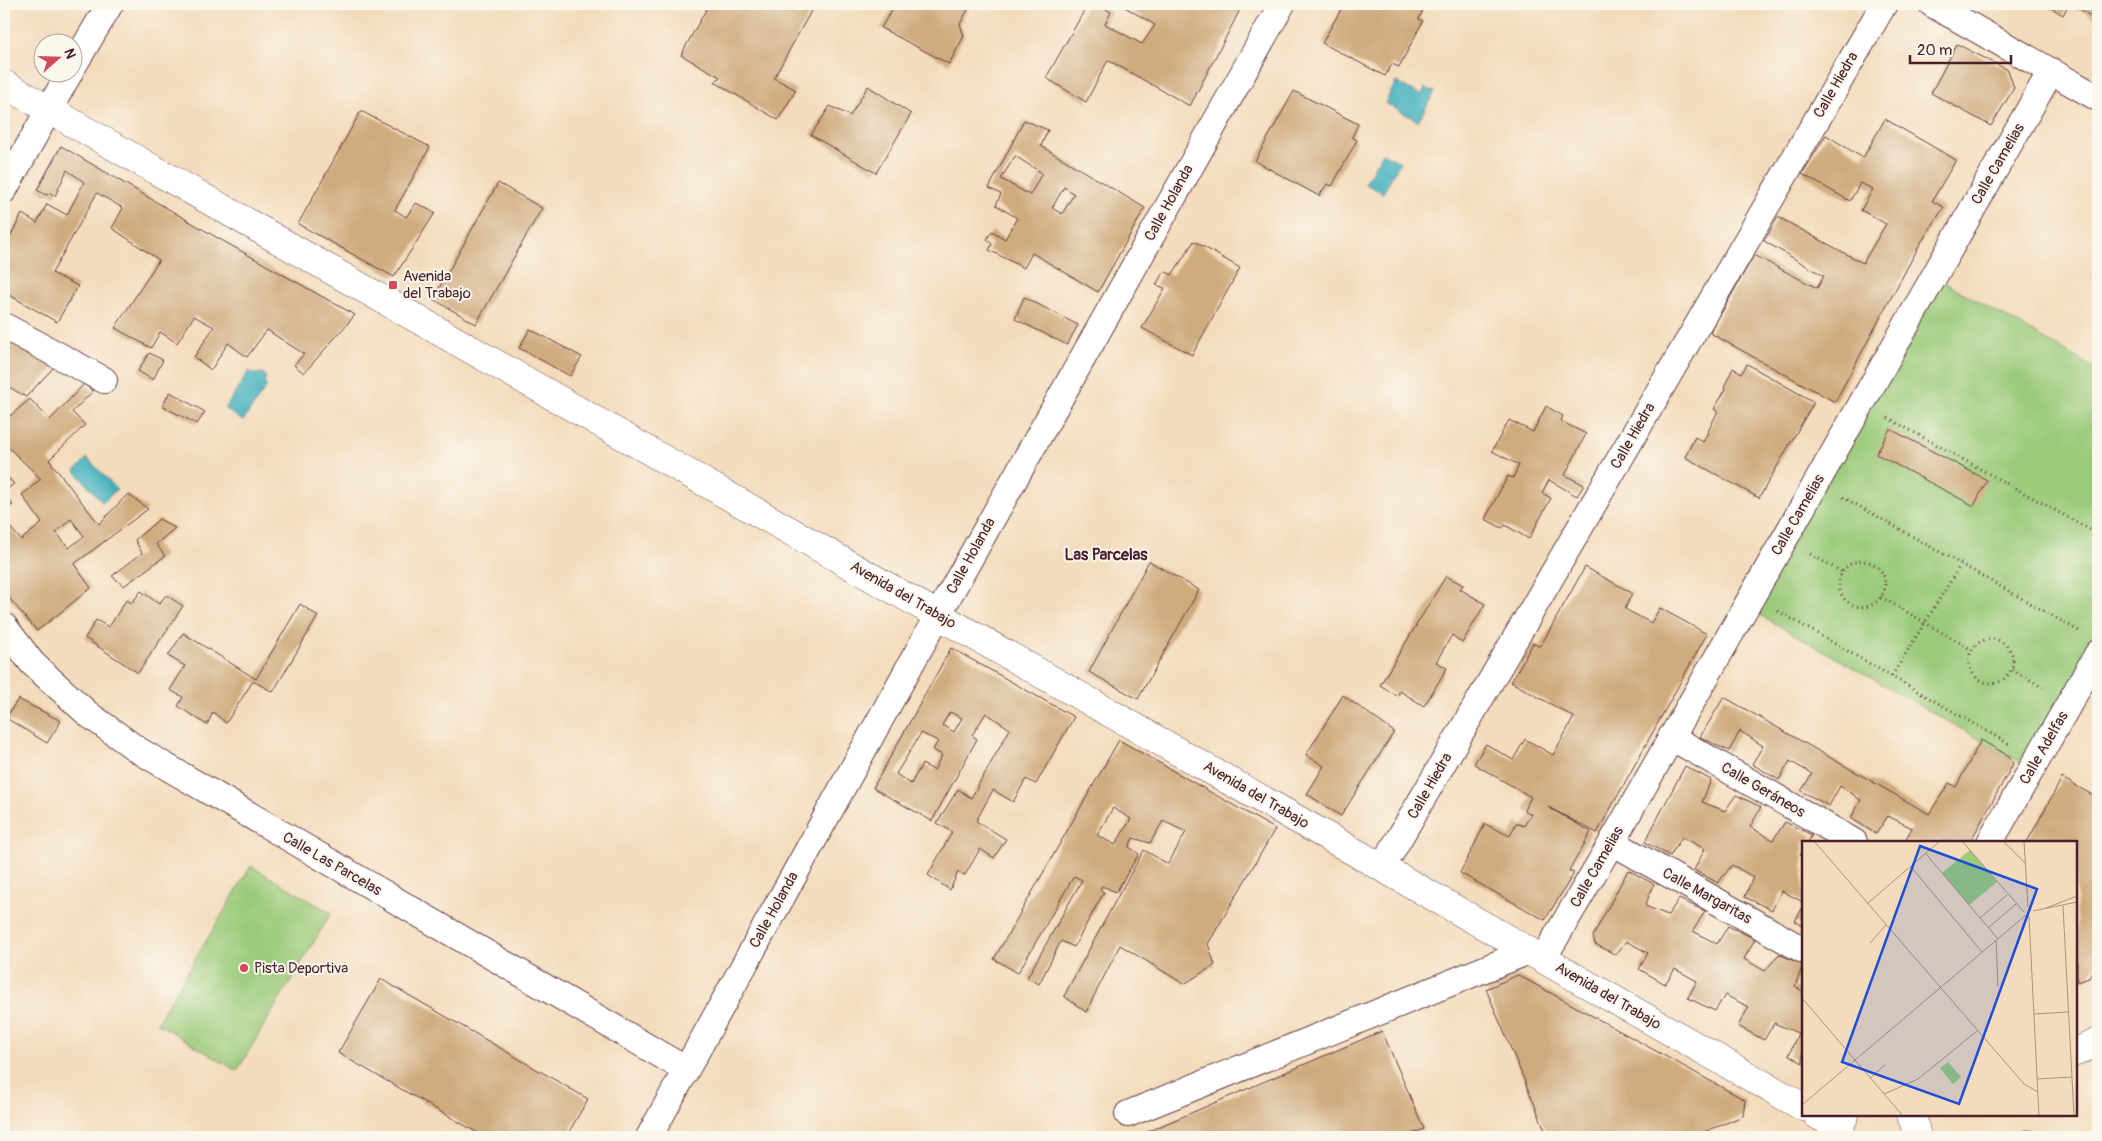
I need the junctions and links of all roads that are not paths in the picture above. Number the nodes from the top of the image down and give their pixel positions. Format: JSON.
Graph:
{"nodes":[{"id":1,"x":110,"y":4,"type":"edge"},
{"id":2,"x":1282,"y":4,"type":"edge"},
{"id":3,"x":1884,"y":4,"type":"edge"},
{"id":4,"x":1932,"y":4,"type":"edge"},
{"id":5,"x":82,"y":51,"type":"edge"},
{"id":6,"x":2051,"y":71,"type":"junction"},
{"id":7,"x":64,"y":82,"type":"edge"},
{"id":8,"x":4,"y":84,"type":"edge"},
{"id":9,"x":2098,"y":98,"type":"edge"},
{"id":10,"x":48,"y":109,"type":"junction"},
{"id":11,"x":4,"y":190,"type":"edge"},
{"id":12,"x":4,"y":326,"type":"edge"},
{"id":13,"x":104,"y":380,"type":"dead end"},
{"id":14,"x":938,"y":615,"type":"junction"},
{"id":15,"x":4,"y":626,"type":"edge"},
{"id":16,"x":2098,"y":653,"type":"edge"},
{"id":17,"x":1671,"y":737,"type":"junction"},
{"id":18,"x":1852,"y":841,"type":"edge"},
{"id":19,"x":1991,"y":841,"type":"edge"},
{"id":20,"x":1612,"y":842,"type":"junction"},
{"id":21,"x":1382,"y":868,"type":"junction"},
{"id":22,"x":1802,"y":949,"type":"edge"},
{"id":23,"x":1536,"y":955,"type":"junction"},
{"id":24,"x":2098,"y":1042,"type":"edge"},
{"id":25,"x":2077,"y":1052,"type":"edge"},
{"id":26,"x":685,"y":1069,"type":"junction"},
{"id":27,"x":1802,"y":1106,"type":"edge"},
{"id":28,"x":1128,"y":1114,"type":"dead end"},
{"id":29,"x":649,"y":1137,"type":"edge"}],
"edges":[{"from":1,"to":5,"type":"street"},
{"from":2,"to":14,"type":"street","name":"Calle Holanda"},
{"from":3,"to":21,"type":"street","name":"Calle Hiedra"},
{"from":4,"to":6,"type":"street"},
{"from":6,"to":9,"type":"street"},
{"from":6,"to":17,"type":"street","name":"Calle Camelias"},
{"from":7,"to":10,"type":"street"},
{"from":8,"to":10,"type":"street","name":"Avenida del Trabajo"},
{"from":10,"to":11,"type":"street"},
{"from":10,"to":14,"type":"street","name":"Avenida del Trabajo"},
{"from":12,"to":13,"type":"street"},
{"from":14,"to":21,"type":"street","name":"Avenida del Trabajo"},
{"from":14,"to":26,"type":"street","name":"Calle Holanda"},
{"from":15,"to":26,"type":"street","name":"Calle Las Parcelas"},
{"from":16,"to":19,"type":"street","name":"Calle Adelfas"},
{"from":17,"to":18,"type":"street","name":"Calle Geráneos"},
{"from":17,"to":20,"type":"street","name":"Calle Camelias"},
{"from":20,"to":22,"type":"street","name":"Calle Margaritas"},
{"from":20,"to":23,"type":"street","name":"Calle Camelias"},
{"from":21,"to":23,"type":"street","name":"Avenida del Trabajo"},
{"from":23,"to":27,"type":"street","name":"Avenida del Trabajo"},
{"from":23,"to":28,"type":"street"},
{"from":24,"to":25,"type":"street"},
{"from":26,"to":29,"type":"street","name":"Calle Holanda"}]}
